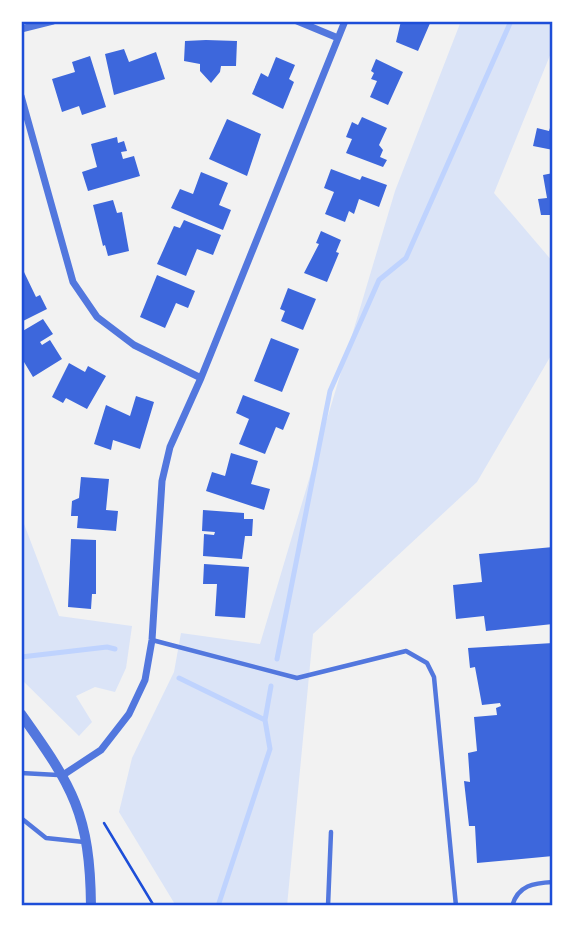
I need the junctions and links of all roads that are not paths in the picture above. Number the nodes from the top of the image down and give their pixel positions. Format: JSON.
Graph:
{"nodes":[{"id":1,"x":53,"y":21,"type":"edge"},
{"id":2,"x":297,"y":21,"type":"edge"},
{"id":3,"x":345,"y":21,"type":"edge"},
{"id":4,"x":21,"y":29,"type":"edge"},
{"id":5,"x":338,"y":38,"type":"junction"},
{"id":6,"x":21,"y":96,"type":"edge"},
{"id":7,"x":201,"y":377,"type":"junction"},
{"id":8,"x":152,"y":640,"type":"junction"},
{"id":9,"x":21,"y":714,"type":"edge"},
{"id":10,"x":21,"y":773,"type":"edge"},
{"id":11,"x":62,"y":775,"type":"junction"},
{"id":12,"x":21,"y":818,"type":"edge"},
{"id":13,"x":331,"y":832,"type":"dead end"},
{"id":14,"x":89,"y":843,"type":"junction"},
{"id":15,"x":553,"y":882,"type":"edge"},
{"id":16,"x":91,"y":906,"type":"edge"},
{"id":17,"x":328,"y":906,"type":"edge"},
{"id":18,"x":456,"y":906,"type":"edge"},
{"id":19,"x":512,"y":906,"type":"edge"}],
"edges":[{"from":1,"to":4,"type":"street"},
{"from":2,"to":5,"type":"street"},
{"from":3,"to":5,"type":"street"},
{"from":5,"to":7,"type":"street"},
{"from":6,"to":7,"type":"street"},
{"from":7,"to":8,"type":"street"},
{"from":8,"to":11,"type":"street"},
{"from":8,"to":18,"type":"lane"},
{"from":9,"to":11,"type":"street"},
{"from":10,"to":11,"type":"lane"},
{"from":11,"to":14,"type":"street"},
{"from":12,"to":14,"type":"lane"},
{"from":13,"to":17,"type":"lane"},
{"from":14,"to":16,"type":"street"},
{"from":15,"to":19,"type":"lane"}]}
